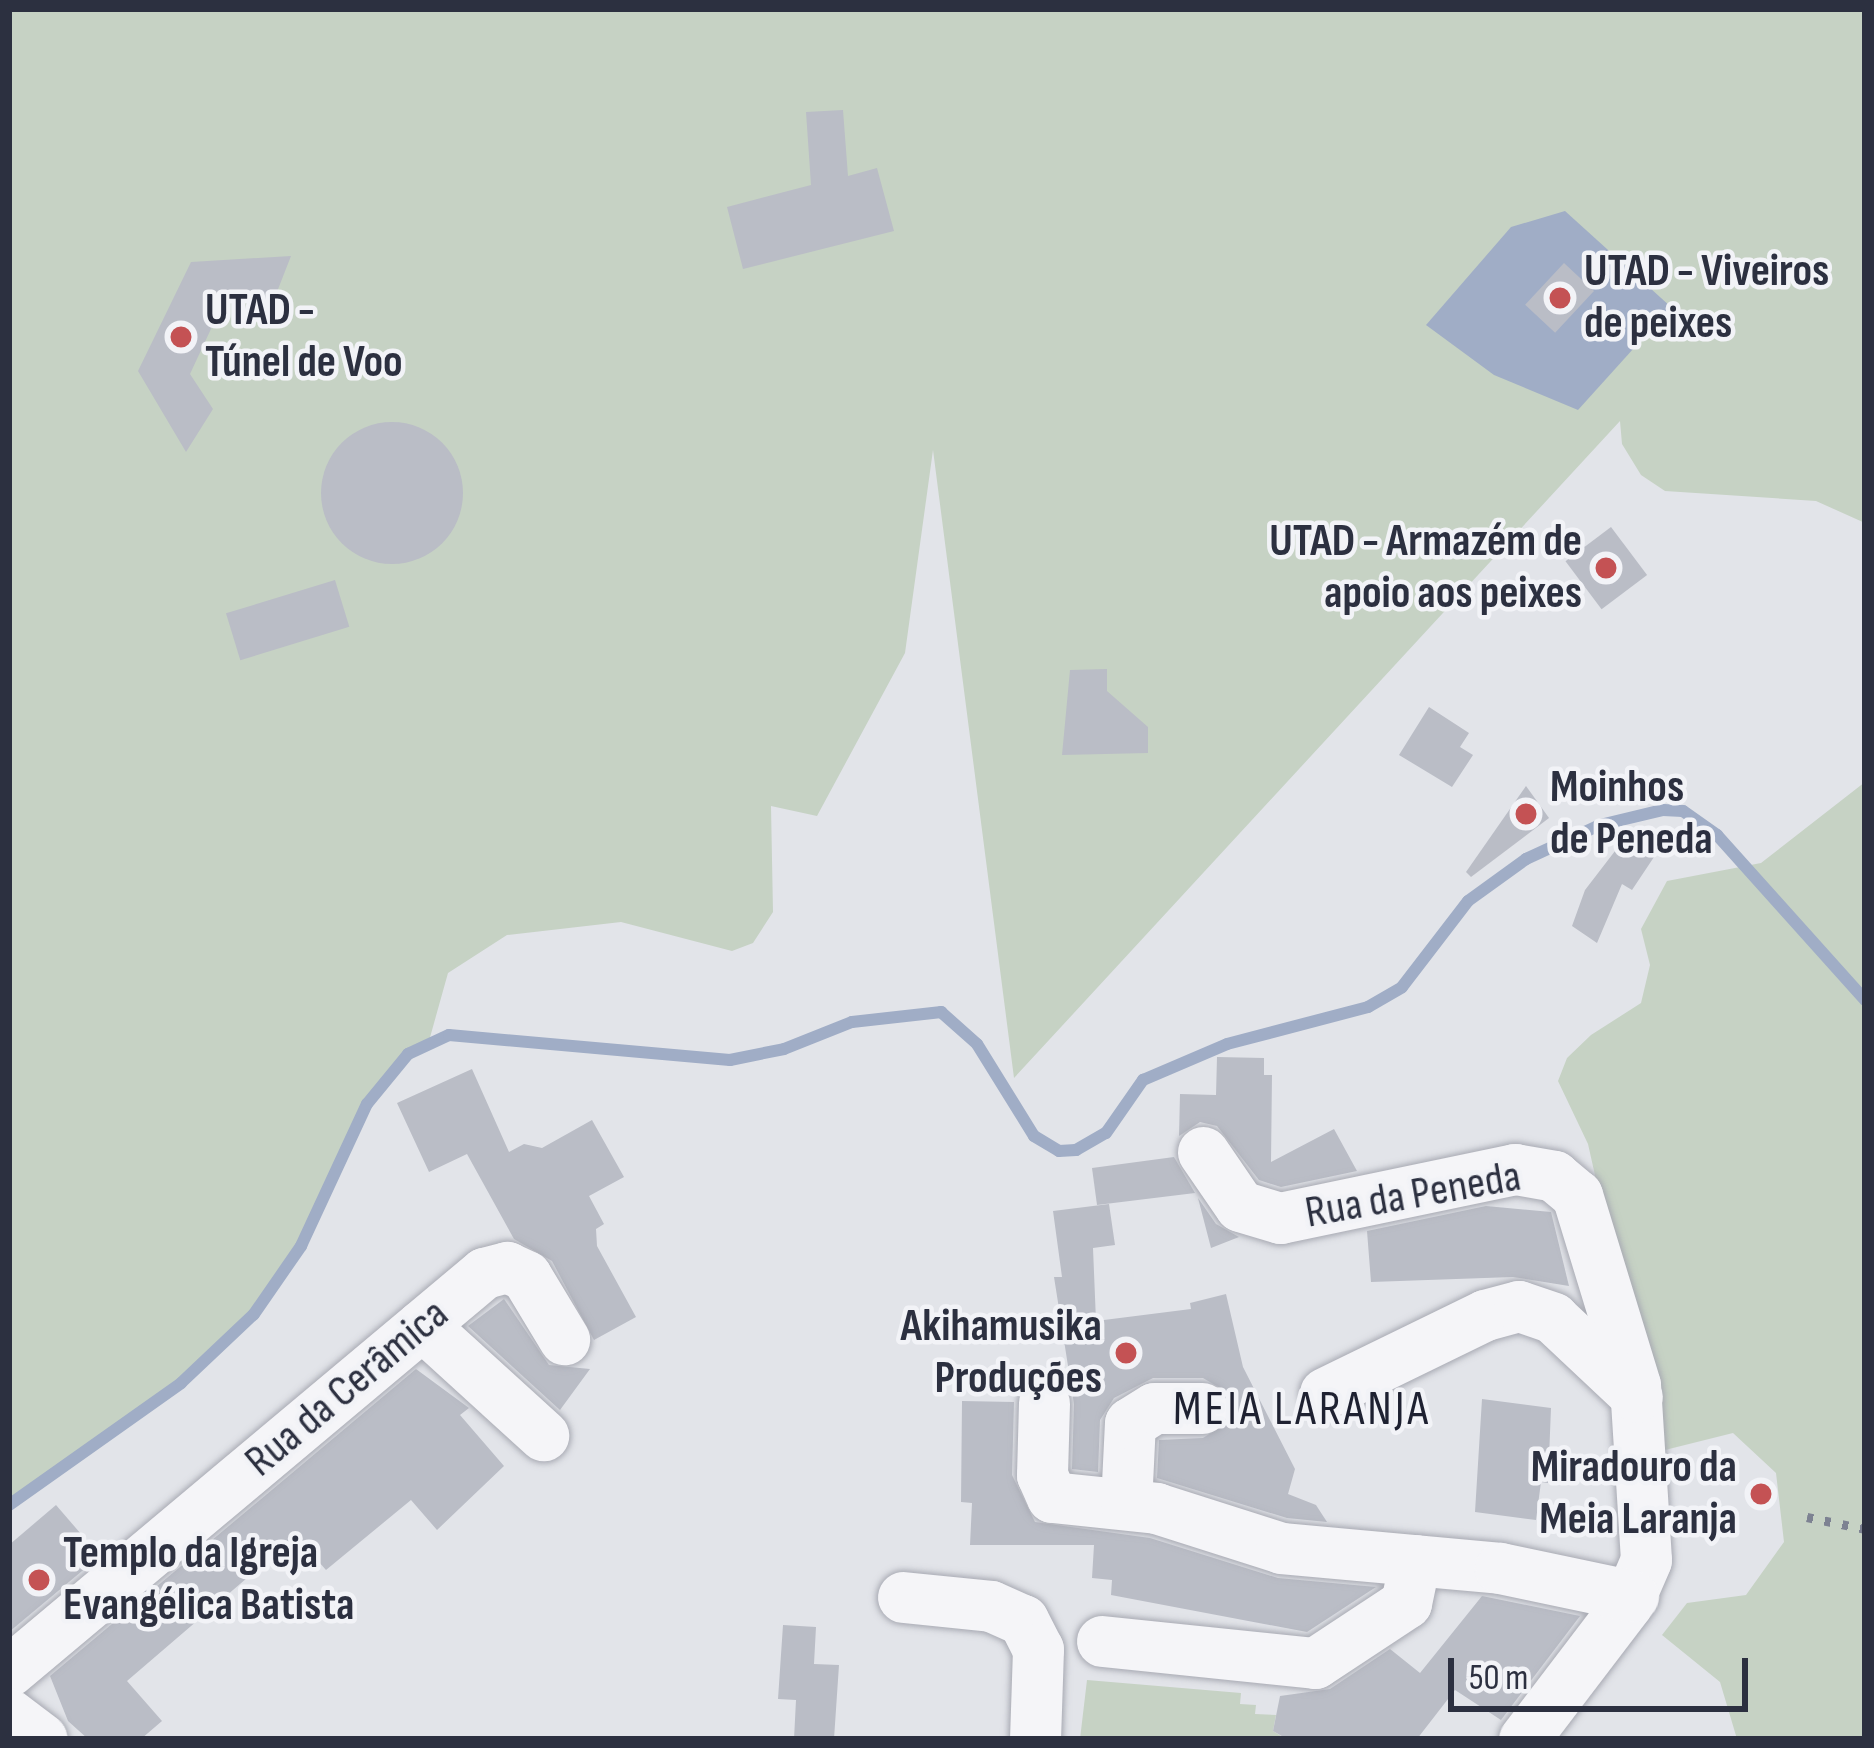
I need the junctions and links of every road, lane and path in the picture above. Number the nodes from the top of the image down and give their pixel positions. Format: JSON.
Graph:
{"nodes":[{"id":1,"x":1203,"y":1153,"type":"dead end"},
{"id":2,"x":422,"y":1325,"type":"junction"},
{"id":3,"x":564,"y":1339,"type":"dead end"},
{"id":4,"x":1325,"y":1393,"type":"dead end"},
{"id":5,"x":1637,"y":1397,"type":"junction"},
{"id":6,"x":1043,"y":1403,"type":"dead end"},
{"id":7,"x":1202,"y":1408,"type":"dead end"},
{"id":8,"x":542,"y":1436,"type":"dead end"},
{"id":9,"x":1126,"y":1504,"type":"junction"},
{"id":10,"x":1414,"y":1560,"type":"junction"},
{"id":11,"x":1638,"y":1582,"type":"junction"},
{"id":12,"x":903,"y":1597,"type":"dead end"},
{"id":13,"x":1102,"y":1642,"type":"dead end"},
{"id":14,"x":9,"y":1671,"type":"edge"},
{"id":15,"x":9,"y":1714,"type":"edge"},
{"id":16,"x":42,"y":1739,"type":"edge"},
{"id":17,"x":1035,"y":1739,"type":"edge"},
{"id":18,"x":1524,"y":1739,"type":"edge"}],
"edges":[{"from":1,"to":5,"type":"street","name":"Rua da Peneda"},
{"from":2,"to":3,"type":"street","name":"Rua da Cerâmica"},
{"from":2,"to":8,"type":"street"},
{"from":2,"to":14,"type":"street","name":"Rua da Cerâmica"},
{"from":4,"to":5,"type":"street"},
{"from":5,"to":11,"type":"street","name":"Rua da Peneda"},
{"from":6,"to":9,"type":"street"},
{"from":7,"to":9,"type":"street"},
{"from":9,"to":10,"type":"street"},
{"from":10,"to":11,"type":"street"},
{"from":10,"to":13,"type":"street"},
{"from":11,"to":18,"type":"street"},
{"from":12,"to":17,"type":"street"},
{"from":15,"to":16,"type":"street"}]}
